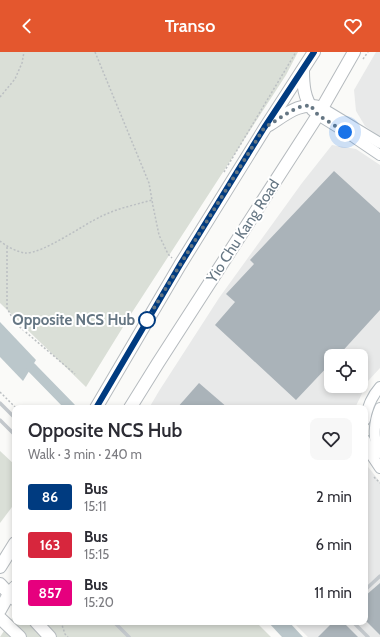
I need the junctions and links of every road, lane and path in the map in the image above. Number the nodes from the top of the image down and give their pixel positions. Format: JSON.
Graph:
{"nodes":[{"id":1,"x":24,"y":52,"type":"edge"},
{"id":2,"x":95,"y":52,"type":"edge"},
{"id":3,"x":314,"y":52,"type":"edge"},
{"id":4,"x":354,"y":52,"type":"edge"},
{"id":5,"x":303,"y":70,"type":"junction"},
{"id":6,"x":0,"y":97,"type":"edge"},
{"id":7,"x":316,"y":109,"type":"junction"},
{"id":8,"x":264,"y":128,"type":"junction"},
{"id":9,"x":380,"y":144,"type":"edge"},
{"id":10,"x":380,"y":155,"type":"edge"},
{"id":11,"x":152,"y":200,"type":"junction"},
{"id":12,"x":0,"y":241,"type":"edge"},
{"id":13,"x":8,"y":247,"type":"junction"},
{"id":14,"x":180,"y":265,"type":"junction"},
{"id":15,"x":75,"y":374,"type":"dead end"},
{"id":16,"x":380,"y":388,"type":"edge"},
{"id":17,"x":0,"y":392,"type":"edge"},
{"id":18,"x":0,"y":403,"type":"edge"},
{"id":19,"x":13,"y":405,"type":"edge"},
{"id":20,"x":98,"y":405,"type":"edge"},
{"id":21,"x":132,"y":405,"type":"edge"},
{"id":22,"x":368,"y":408,"type":"edge"},
{"id":23,"x":380,"y":408,"type":"edge"},
{"id":24,"x":12,"y":415,"type":"edge"},
{"id":25,"x":0,"y":420,"type":"edge"},
{"id":26,"x":12,"y":432,"type":"edge"},
{"id":27,"x":368,"y":448,"type":"edge"},
{"id":28,"x":380,"y":453,"type":"edge"},
{"id":29,"x":380,"y":467,"type":"edge"},
{"id":30,"x":12,"y":542,"type":"edge"},
{"id":31,"x":12,"y":548,"type":"edge"},
{"id":32,"x":0,"y":550,"type":"edge"},
{"id":33,"x":0,"y":567,"type":"edge"},
{"id":34,"x":380,"y":576,"type":"edge"},
{"id":35,"x":0,"y":584,"type":"edge"},
{"id":36,"x":368,"y":587,"type":"edge"},
{"id":37,"x":12,"y":592,"type":"edge"},
{"id":38,"x":12,"y":594,"type":"edge"},
{"id":39,"x":0,"y":610,"type":"edge"},
{"id":40,"x":0,"y":618,"type":"edge"},
{"id":41,"x":62,"y":625,"type":"edge"},
{"id":42,"x":117,"y":625,"type":"edge"},
{"id":43,"x":356,"y":625,"type":"edge"},
{"id":44,"x":20,"y":637,"type":"edge"},
{"id":45,"x":68,"y":637,"type":"edge"},
{"id":46,"x":129,"y":637,"type":"edge"},
{"id":47,"x":368,"y":637,"type":"edge"}],
"edges":[{"from":1,"to":6,"type":"path"},
{"from":2,"to":11,"type":"path"},
{"from":3,"to":5,"type":"main road"},
{"from":4,"to":7,"type":"main road","name":"Yio Chu Kang Road"},
{"from":5,"to":7,"type":"main road"},
{"from":5,"to":8,"type":"main road"},
{"from":7,"to":8,"type":"main road"},
{"from":7,"to":9,"type":"street"},
{"from":7,"to":10,"type":"street"},
{"from":7,"to":21,"type":"main road","name":"Yio Chu Kang Road"},
{"from":8,"to":14,"type":"main road"},
{"from":11,"to":13,"type":"path"},
{"from":11,"to":14,"type":"path"},
{"from":12,"to":13,"type":"path"},
{"from":13,"to":15,"type":"path"},
{"from":14,"to":20,"type":"main road"},
{"from":16,"to":22,"type":"street"},
{"from":17,"to":19,"type":"path"},
{"from":18,"to":24,"type":"lane"},
{"from":23,"to":28,"type":"street"},
{"from":25,"to":26,"type":"lane"},
{"from":27,"to":29,"type":"street"},
{"from":30,"to":32,"type":"main road"},
{"from":31,"to":33,"type":"main road"},
{"from":34,"to":36,"type":"lane"},
{"from":35,"to":37,"type":"main road"},
{"from":38,"to":39,"type":"main road"},
{"from":40,"to":44,"type":"main road"},
{"from":41,"to":45,"type":"path"},
{"from":42,"to":46,"type":"lane"},
{"from":43,"to":47,"type":"lane"}]}
